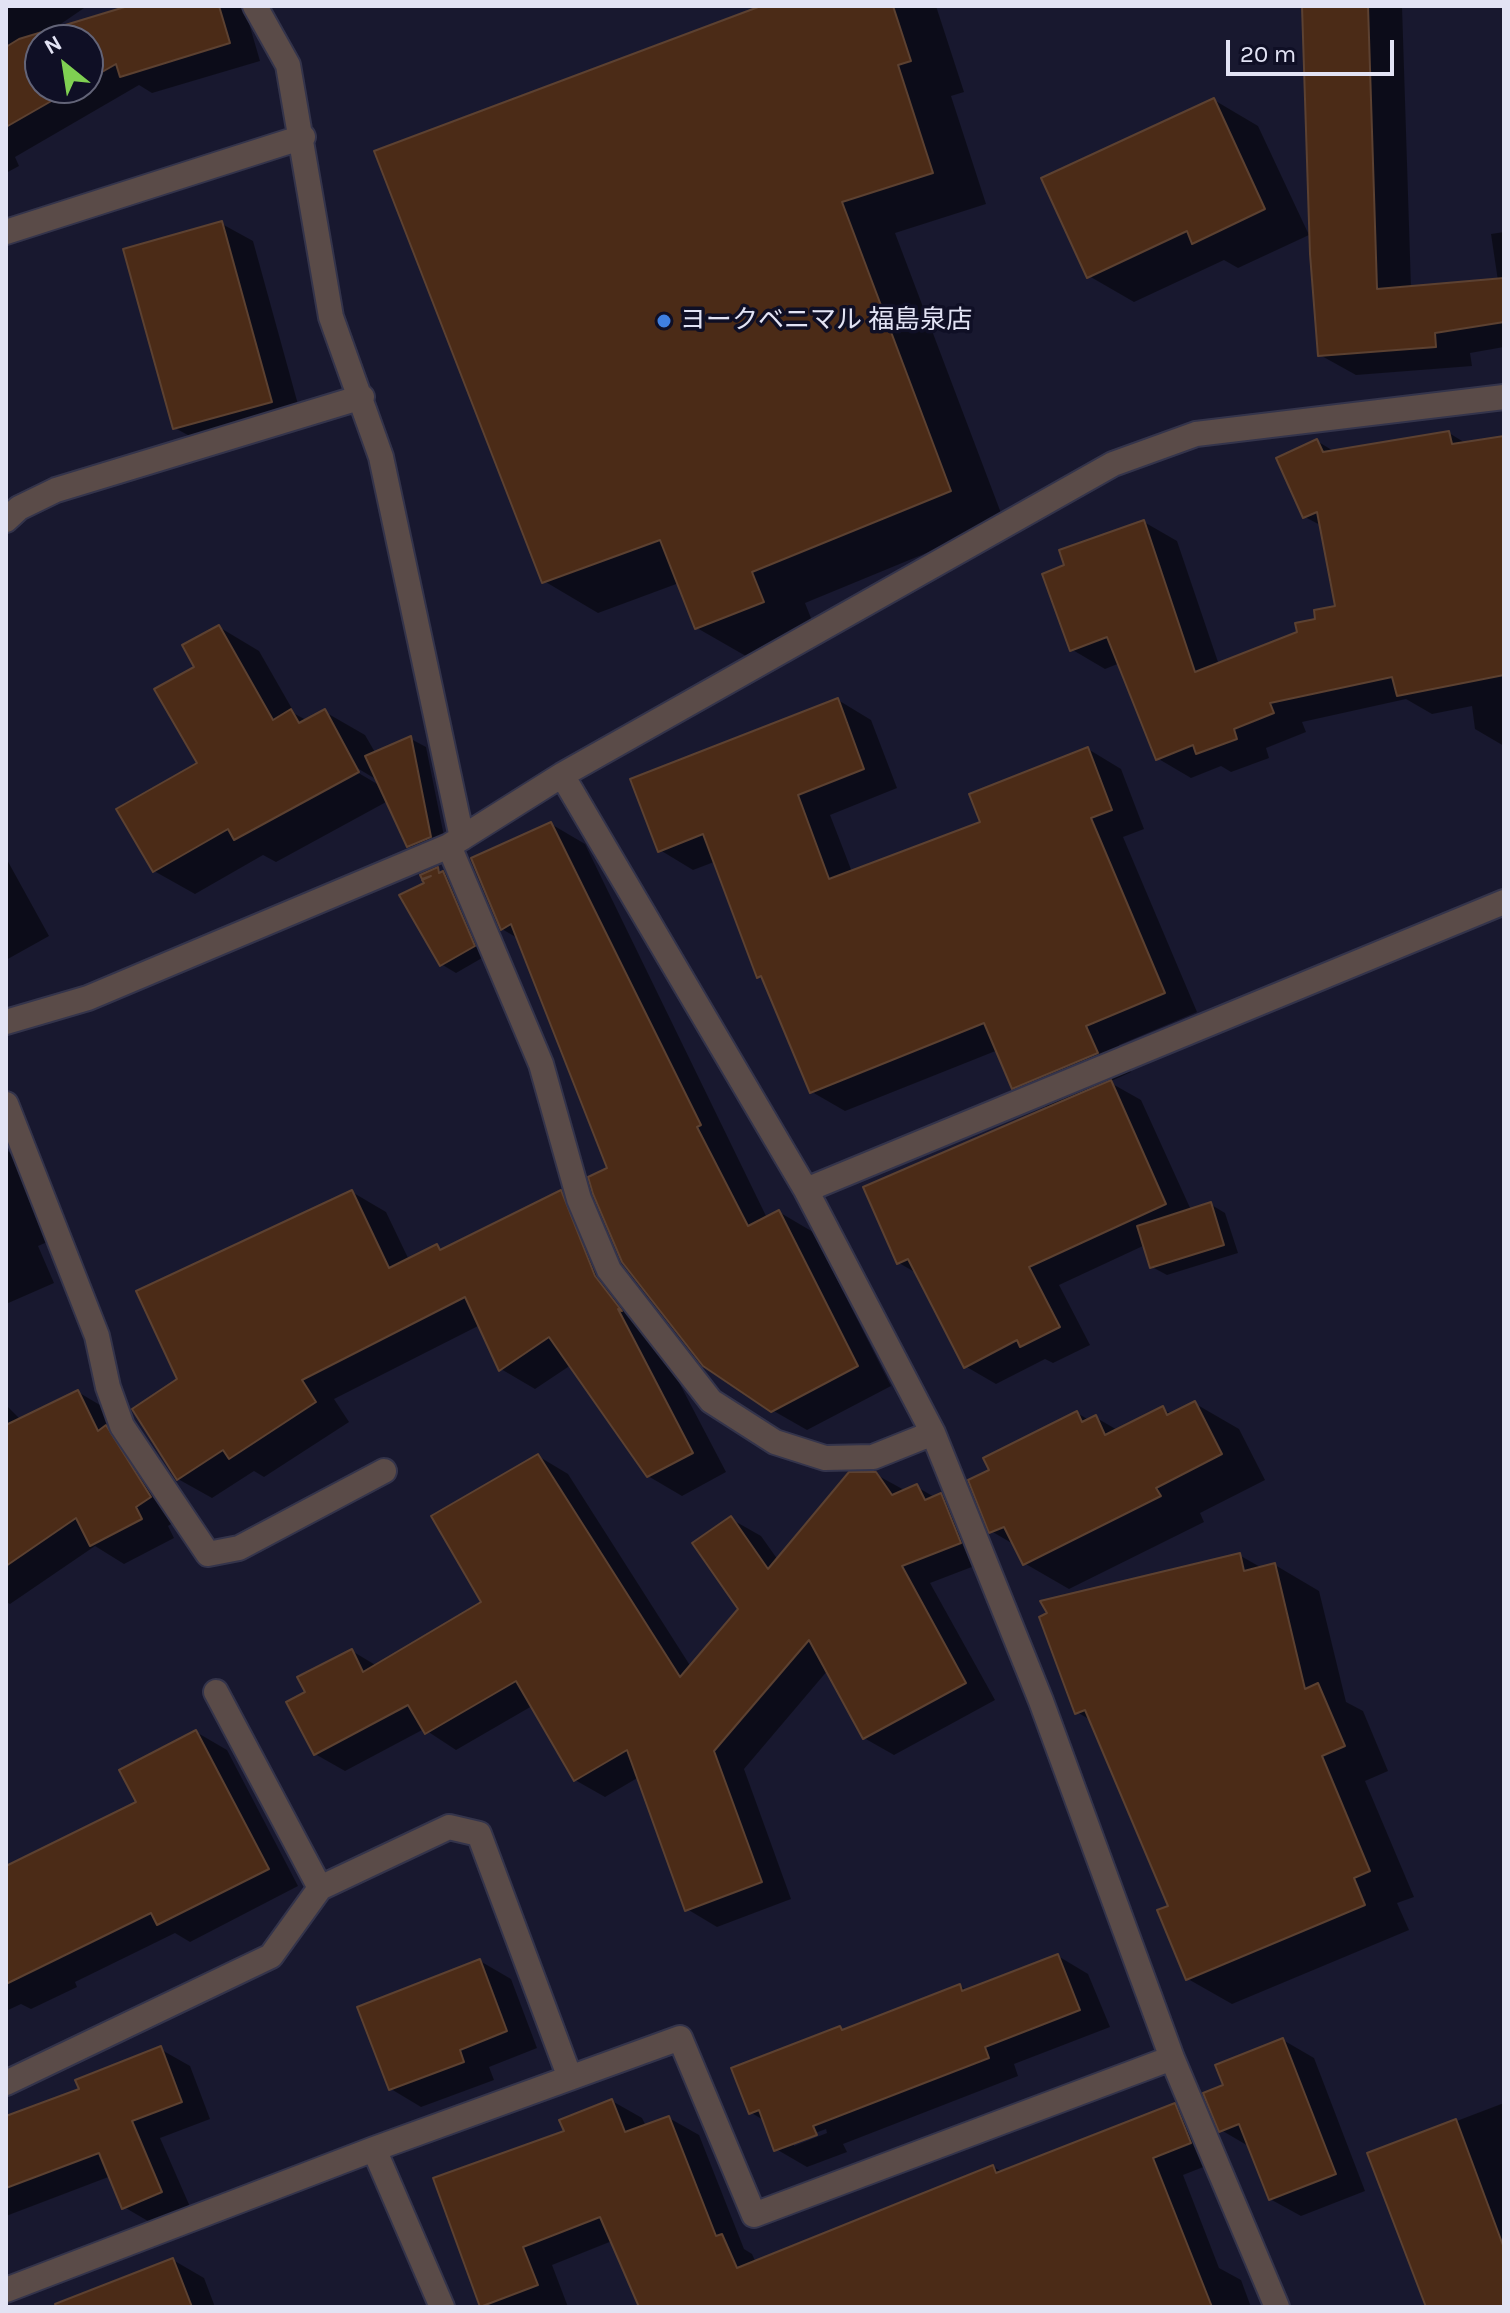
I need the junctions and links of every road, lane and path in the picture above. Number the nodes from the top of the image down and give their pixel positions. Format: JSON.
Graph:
{"nodes":[{"id":1,"x":255,"y":6,"type":"edge"},
{"id":2,"x":303,"y":137,"type":"junction"},
{"id":3,"x":6,"y":232,"type":"edge"},
{"id":4,"x":362,"y":397,"type":"junction"},
{"id":5,"x":1504,"y":397,"type":"edge"},
{"id":6,"x":6,"y":520,"type":"edge"},
{"id":7,"x":562,"y":775,"type":"junction"},
{"id":8,"x":455,"y":842,"type":"junction"},
{"id":9,"x":1504,"y":902,"type":"edge"},
{"id":10,"x":6,"y":1022,"type":"edge"},
{"id":11,"x":6,"y":1104,"type":"edge"},
{"id":12,"x":806,"y":1190,"type":"junction"},
{"id":13,"x":933,"y":1433,"type":"junction"},
{"id":14,"x":384,"y":1471,"type":"dead end"},
{"id":15,"x":216,"y":1692,"type":"dead end"},
{"id":16,"x":320,"y":1888,"type":"junction"},
{"id":17,"x":1172,"y":2058,"type":"junction"},
{"id":18,"x":570,"y":2078,"type":"junction"},
{"id":19,"x":6,"y":2083,"type":"edge"},
{"id":20,"x":374,"y":2149,"type":"junction"},
{"id":21,"x":6,"y":2290,"type":"edge"},
{"id":22,"x":442,"y":2307,"type":"edge"},
{"id":23,"x":1277,"y":2307,"type":"edge"}],
"edges":[{"from":1,"to":2,"type":"street"},
{"from":2,"to":3,"type":"street"},
{"from":2,"to":4,"type":"street"},
{"from":4,"to":6,"type":"street"},
{"from":4,"to":8,"type":"street"},
{"from":5,"to":7,"type":"street"},
{"from":7,"to":8,"type":"street"},
{"from":7,"to":12,"type":"street"},
{"from":8,"to":10,"type":"street"},
{"from":8,"to":13,"type":"street"},
{"from":9,"to":12,"type":"street"},
{"from":11,"to":14,"type":"street"},
{"from":12,"to":13,"type":"street"},
{"from":13,"to":17,"type":"street"},
{"from":15,"to":16,"type":"street"},
{"from":16,"to":18,"type":"street"},
{"from":16,"to":19,"type":"street"},
{"from":17,"to":18,"type":"street"},
{"from":17,"to":23,"type":"street"},
{"from":18,"to":20,"type":"street"},
{"from":20,"to":21,"type":"street"},
{"from":20,"to":22,"type":"street"}]}
